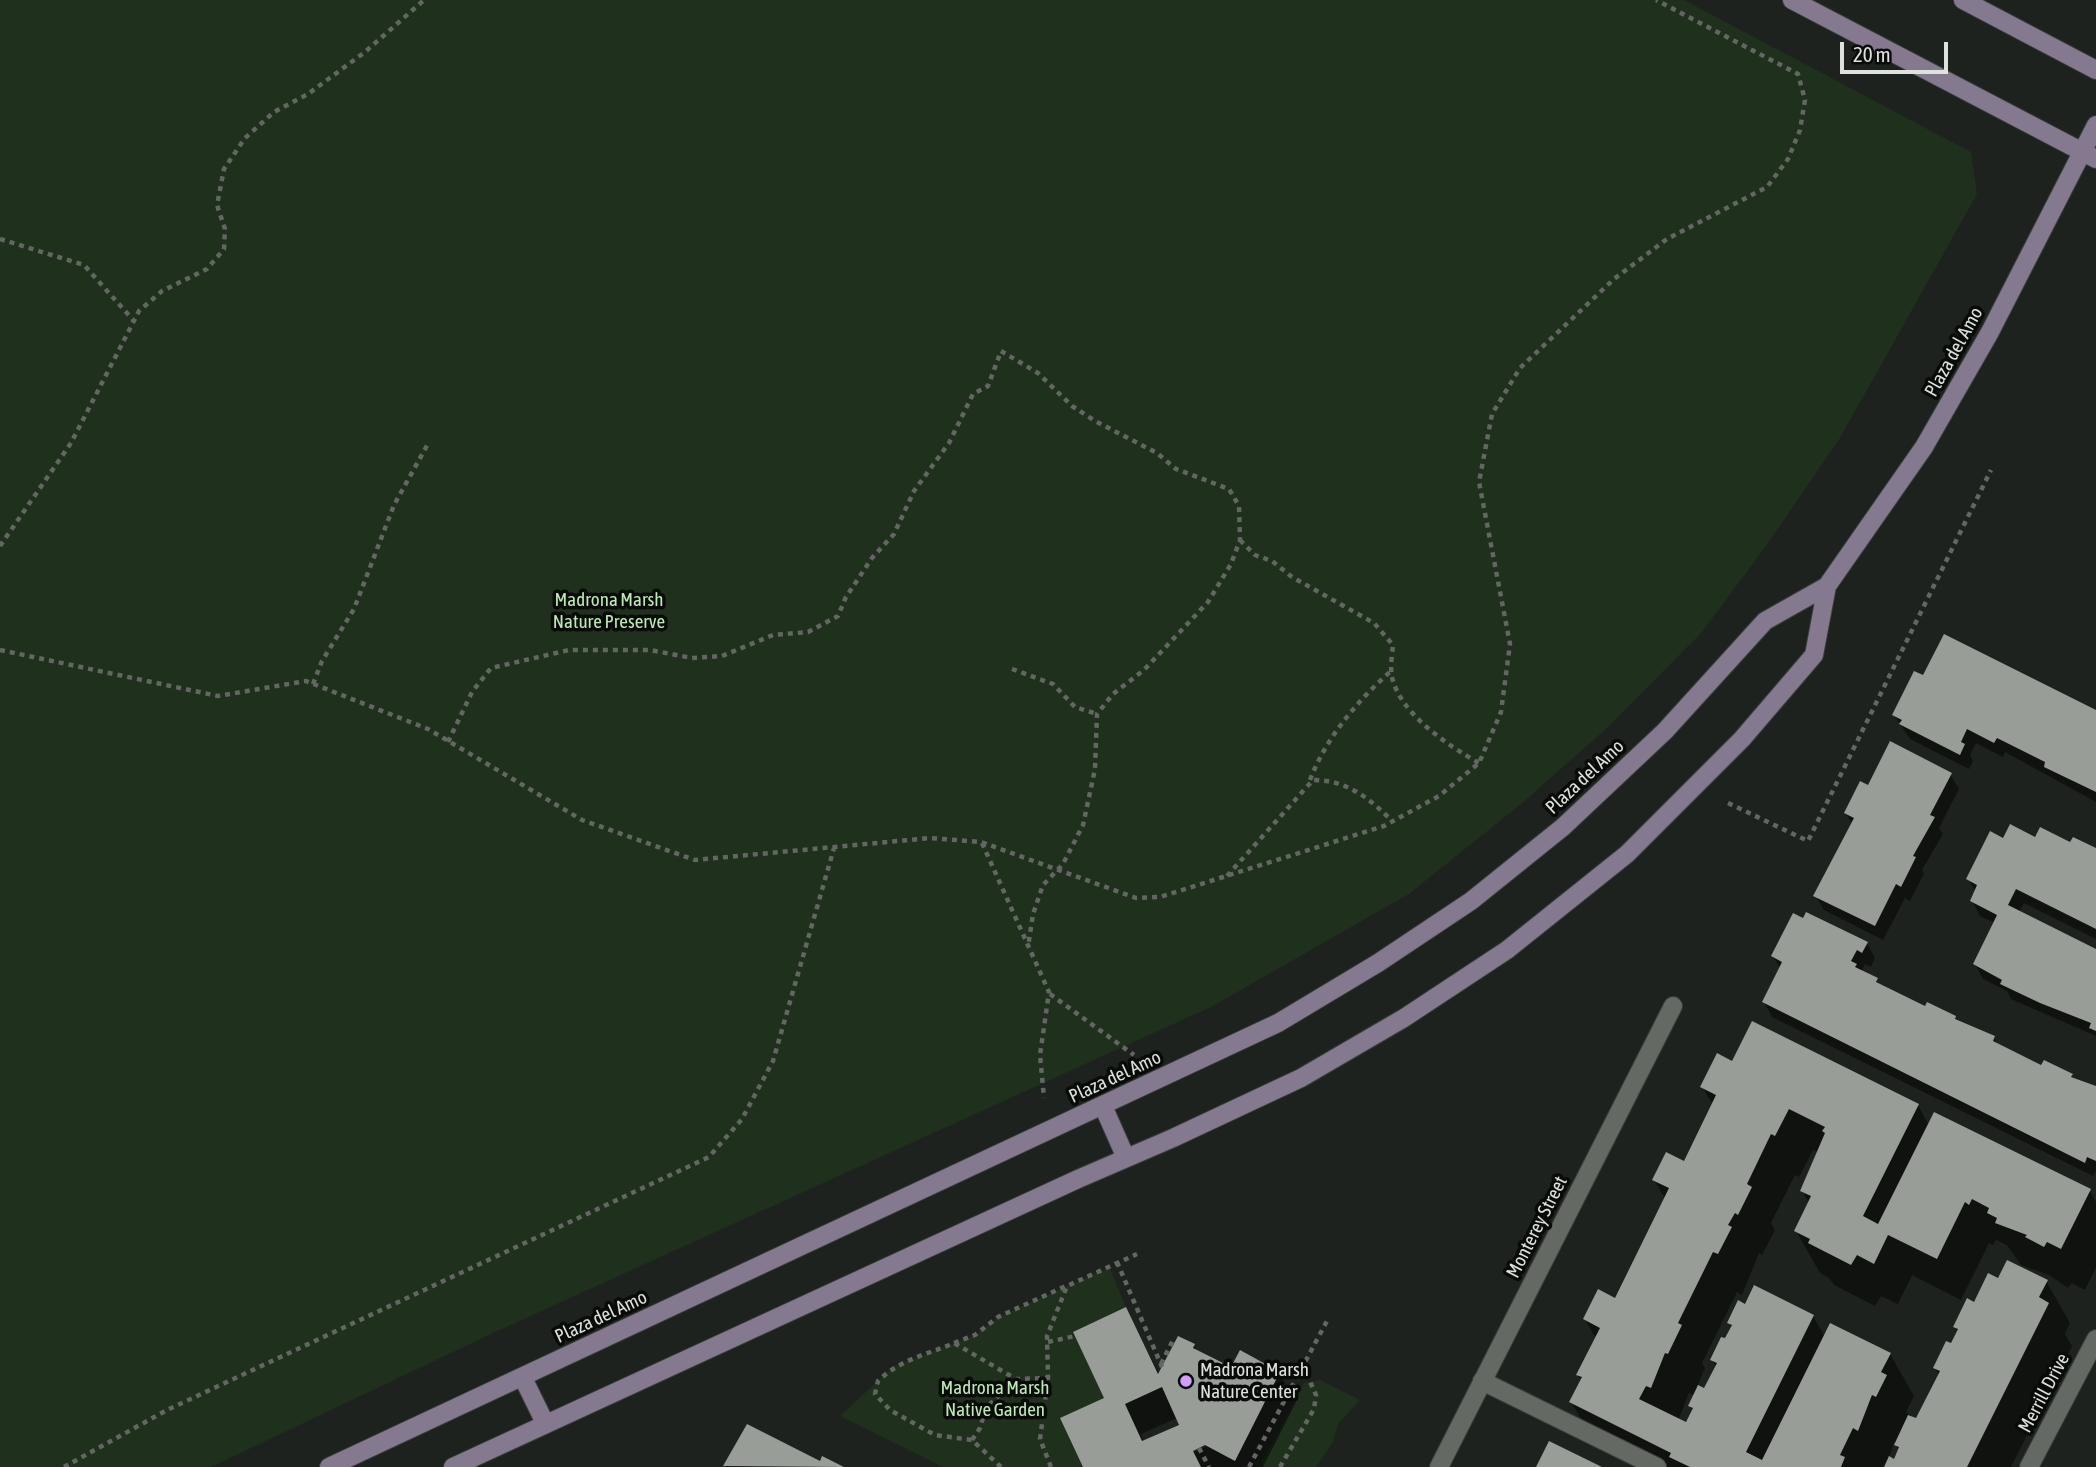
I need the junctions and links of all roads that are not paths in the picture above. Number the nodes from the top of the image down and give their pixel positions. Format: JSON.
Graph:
{"nodes":[{"id":1,"x":1792,"y":0,"type":"edge"},
{"id":2,"x":1964,"y":0,"type":"edge"},
{"id":3,"x":2096,"y":70,"type":"edge"},
{"id":4,"x":2096,"y":125,"type":"edge"},
{"id":5,"x":2089,"y":156,"type":"edge"},
{"id":6,"x":1827,"y":586,"type":"junction"},
{"id":7,"x":1673,"y":1006,"type":"dead end"},
{"id":8,"x":1103,"y":1106,"type":"junction"},
{"id":9,"x":1126,"y":1158,"type":"junction"},
{"id":10,"x":2096,"y":1339,"type":"edge"},
{"id":11,"x":523,"y":1378,"type":"junction"},
{"id":12,"x":1482,"y":1381,"type":"junction"},
{"id":13,"x":545,"y":1423,"type":"junction"},
{"id":14,"x":329,"y":1467,"type":"edge"},
{"id":15,"x":453,"y":1467,"type":"edge"},
{"id":16,"x":1439,"y":1467,"type":"edge"},
{"id":17,"x":1657,"y":1467,"type":"edge"},
{"id":18,"x":2029,"y":1467,"type":"edge"}],
"edges":[{"from":1,"to":5,"type":"main road"},
{"from":2,"to":3,"type":"main road"},
{"from":4,"to":5,"type":"main road","name":"Plaza del Amo"},
{"from":5,"to":6,"type":"main road","name":"Plaza del Amo"},
{"from":6,"to":8,"type":"main road","name":"Plaza del Amo"},
{"from":6,"to":9,"type":"main road","name":"Plaza del Amo"},
{"from":7,"to":12,"type":"street","name":"Monterey Street"},
{"from":8,"to":9,"type":"main road"},
{"from":8,"to":11,"type":"main road","name":"Plaza del Amo"},
{"from":9,"to":13,"type":"main road","name":"Plaza del Amo"},
{"from":10,"to":18,"type":"street","name":"Merrill Drive"},
{"from":11,"to":13,"type":"main road"},
{"from":11,"to":14,"type":"main road","name":"Plaza del Amo"},
{"from":12,"to":16,"type":"street","name":"Monterey Street"},
{"from":12,"to":17,"type":"street"},
{"from":13,"to":15,"type":"main road","name":"Plaza del Amo"}]}
